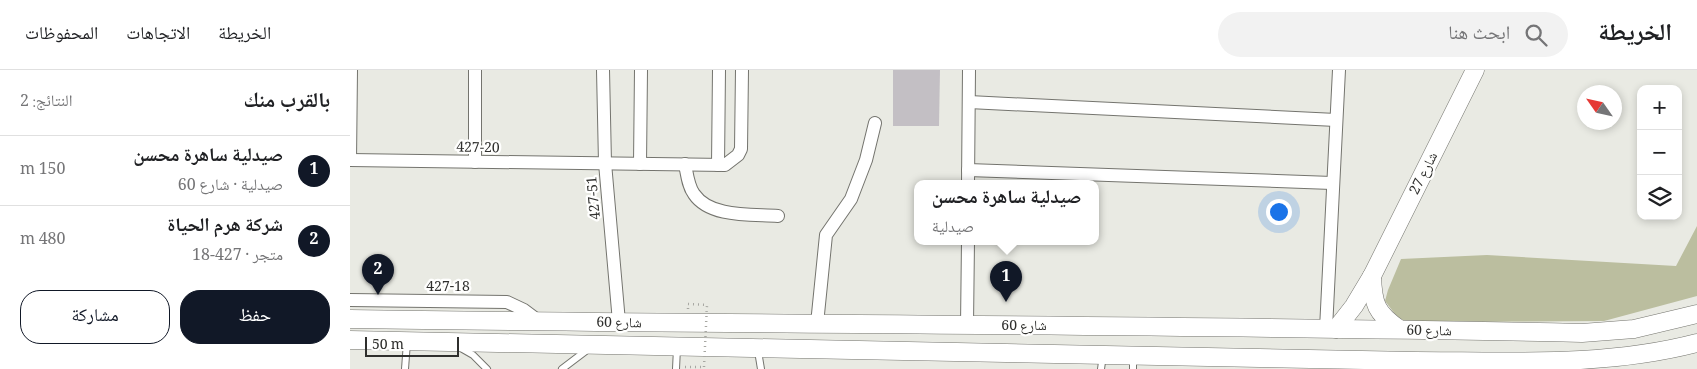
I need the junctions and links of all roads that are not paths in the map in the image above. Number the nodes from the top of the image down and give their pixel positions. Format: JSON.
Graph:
{"nodes":[{"id":1,"x":351,"y":70,"type":"edge"},
{"id":2,"x":475,"y":70,"type":"edge"},
{"id":3,"x":603,"y":70,"type":"edge"},
{"id":4,"x":640,"y":70,"type":"edge"},
{"id":5,"x":719,"y":70,"type":"edge"},
{"id":6,"x":742,"y":70,"type":"edge"},
{"id":7,"x":969,"y":70,"type":"edge"},
{"id":8,"x":1339,"y":70,"type":"edge"},
{"id":9,"x":1475,"y":70,"type":"edge"},
{"id":10,"x":969,"y":102,"type":"junction"},
{"id":11,"x":1336,"y":120,"type":"junction"},
{"id":12,"x":875,"y":123,"type":"dead end"},
{"id":13,"x":350,"y":160,"type":"edge"},
{"id":14,"x":475,"y":162,"type":"junction"},
{"id":15,"x":605,"y":163,"type":"junction"},
{"id":16,"x":640,"y":164,"type":"junction"},
{"id":17,"x":685,"y":164,"type":"junction"},
{"id":18,"x":718,"y":165,"type":"junction"},
{"id":19,"x":968,"y":177,"type":"edge"},
{"id":20,"x":1332,"y":183,"type":"junction"},
{"id":21,"x":778,"y":216,"type":"dead end"},
{"id":22,"x":968,"y":245,"type":"edge"},
{"id":23,"x":1372,"y":276,"type":"junction"},
{"id":24,"x":350,"y":300,"type":"edge"},
{"id":25,"x":1697,"y":314,"type":"edge"},
{"id":26,"x":350,"y":319,"type":"edge"},
{"id":27,"x":540,"y":322,"type":"junction"},
{"id":28,"x":619,"y":322,"type":"junction"},
{"id":29,"x":817,"y":324,"type":"junction"},
{"id":30,"x":968,"y":325,"type":"junction"},
{"id":31,"x":1331,"y":329,"type":"junction"},
{"id":32,"x":1399,"y":329,"type":"junction"},
{"id":33,"x":350,"y":340,"type":"edge"},
{"id":34,"x":407,"y":341,"type":"junction"},
{"id":35,"x":450,"y":342,"type":"junction"},
{"id":36,"x":1697,"y":343,"type":"edge"},
{"id":37,"x":594,"y":344,"type":"junction"},
{"id":38,"x":677,"y":346,"type":"junction"},
{"id":39,"x":757,"y":347,"type":"junction"},
{"id":40,"x":1102,"y":362,"type":"edge"},
{"id":41,"x":1133,"y":362,"type":"edge"},
{"id":42,"x":1327,"y":364,"type":"edge"},
{"id":43,"x":1415,"y":365,"type":"edge"},
{"id":44,"x":405,"y":369,"type":"edge"},
{"id":45,"x":487,"y":369,"type":"edge"},
{"id":46,"x":562,"y":369,"type":"edge"},
{"id":47,"x":676,"y":369,"type":"edge"},
{"id":48,"x":761,"y":369,"type":"edge"}],
"edges":[{"from":1,"to":13,"type":"street"},
{"from":2,"to":14,"type":"street"},
{"from":3,"to":15,"type":"street","name":"427-51"},
{"from":4,"to":16,"type":"street"},
{"from":5,"to":18,"type":"street"},
{"from":6,"to":18,"type":"street"},
{"from":7,"to":10,"type":"street"},
{"from":8,"to":11,"type":"street"},
{"from":9,"to":23,"type":"street","name":"شارع 27"},
{"from":10,"to":11,"type":"street"},
{"from":10,"to":19,"type":"street"},
{"from":11,"to":20,"type":"street"},
{"from":12,"to":29,"type":"street"},
{"from":13,"to":14,"type":"street","name":"427-20"},
{"from":14,"to":15,"type":"street","name":"427-20"},
{"from":15,"to":16,"type":"street","name":"427-20"},
{"from":15,"to":28,"type":"street","name":"427-51"},
{"from":16,"to":17,"type":"street","name":"427-20"},
{"from":17,"to":18,"type":"street","name":"427-20"},
{"from":17,"to":21,"type":"street"},
{"from":19,"to":20,"type":"street"},
{"from":20,"to":31,"type":"street"},
{"from":22,"to":30,"type":"street"},
{"from":23,"to":31,"type":"street","name":"شارع 27"},
{"from":23,"to":32,"type":"street"},
{"from":24,"to":27,"type":"street","name":"427-18"},
{"from":25,"to":32,"type":"street","name":"شارع 60"},
{"from":26,"to":27,"type":"street","name":"شارع 60"},
{"from":27,"to":28,"type":"street","name":"شارع 60"},
{"from":28,"to":29,"type":"street","name":"شارع 60"},
{"from":29,"to":30,"type":"street","name":"شارع 60"},
{"from":30,"to":31,"type":"street","name":"شارع 60"},
{"from":31,"to":32,"type":"street","name":"شارع 60"},
{"from":33,"to":34,"type":"street","name":"شارع 60"},
{"from":34,"to":35,"type":"street","name":"شارع 60"},
{"from":34,"to":44,"type":"lane"},
{"from":35,"to":37,"type":"street","name":"شارع 60"},
{"from":35,"to":45,"type":"lane"},
{"from":36,"to":43,"type":"street","name":"شارع 60"},
{"from":37,"to":38,"type":"street","name":"شارع 60"},
{"from":37,"to":46,"type":"lane"},
{"from":38,"to":39,"type":"street","name":"شارع 60"},
{"from":38,"to":47,"type":"lane"},
{"from":39,"to":40,"type":"street","name":"شارع 60"},
{"from":39,"to":48,"type":"lane"},
{"from":40,"to":41,"type":"street","name":"شارع 60"},
{"from":41,"to":42,"type":"street","name":"شارع 60"},
{"from":42,"to":43,"type":"street","name":"شارع 60"}]}
